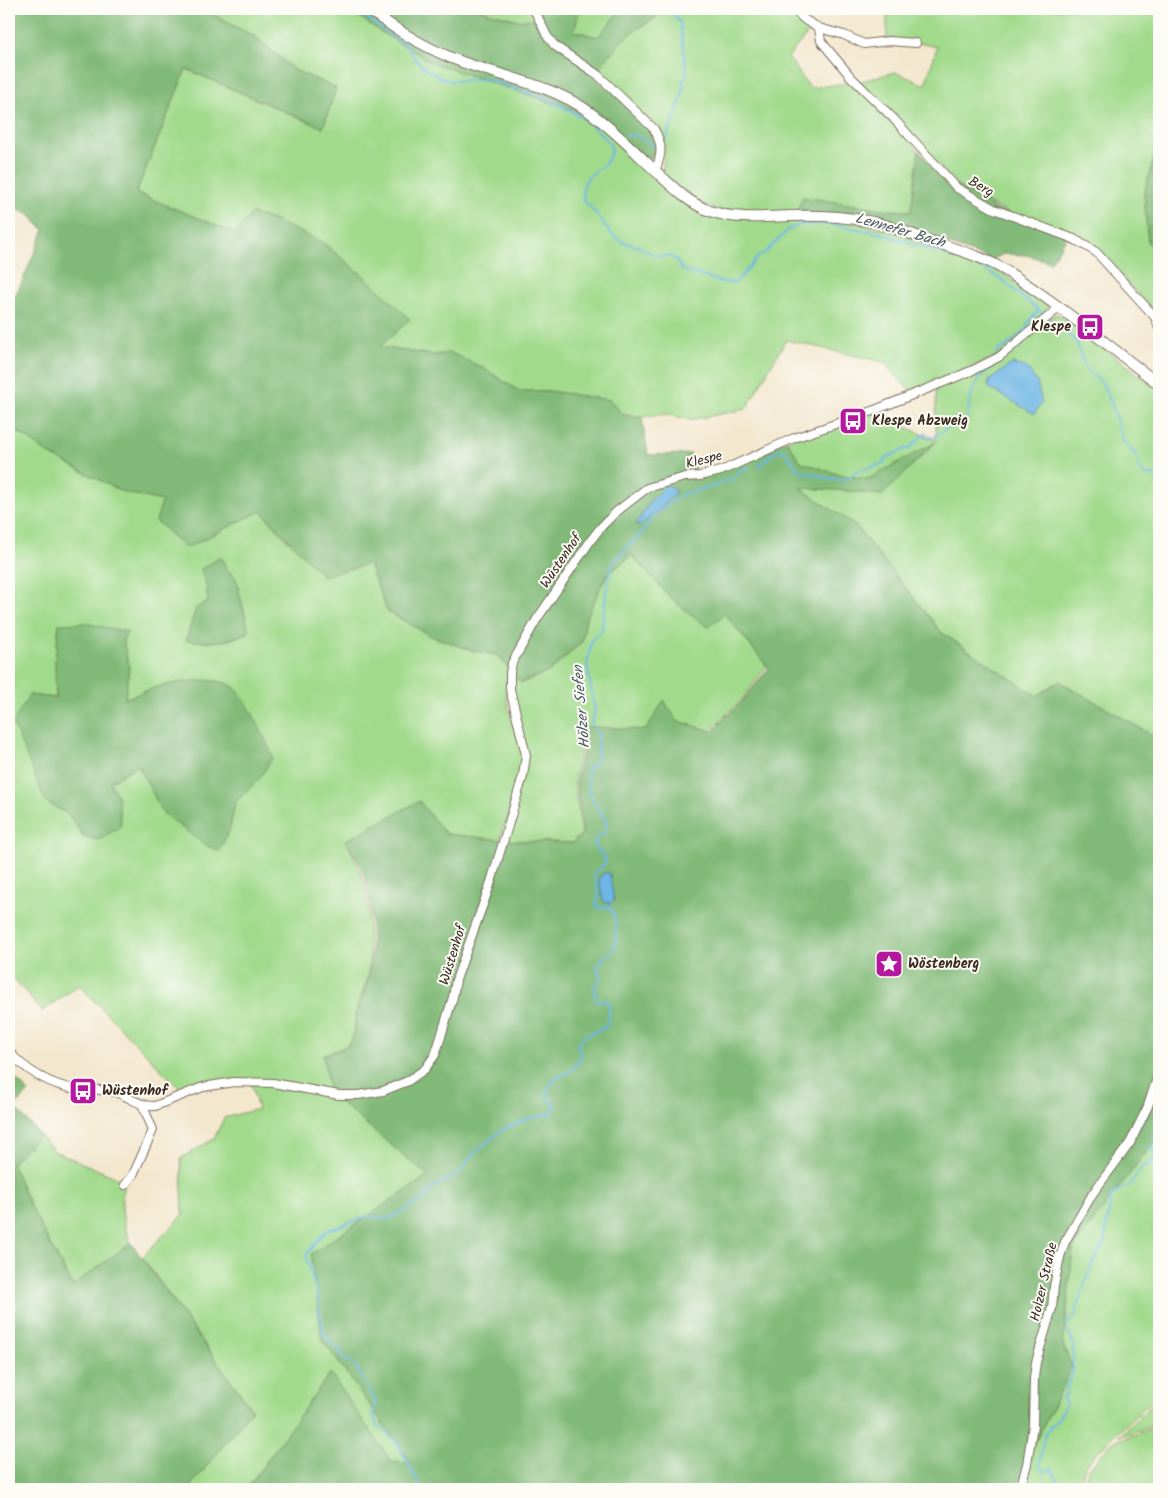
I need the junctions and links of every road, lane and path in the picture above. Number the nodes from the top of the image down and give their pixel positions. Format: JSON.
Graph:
{"nodes":[{"id":1,"x":368,"y":9,"type":"edge"},
{"id":2,"x":534,"y":9,"type":"edge"},
{"id":3,"x":793,"y":9,"type":"edge"},
{"id":4,"x":819,"y":28,"type":"junction"},
{"id":5,"x":916,"y":44,"type":"dead end"},
{"id":6,"x":655,"y":171,"type":"junction"},
{"id":7,"x":1059,"y":308,"type":"junction"},
{"id":8,"x":1159,"y":328,"type":"edge"},
{"id":9,"x":1159,"y":384,"type":"edge"},
{"id":10,"x":647,"y":488,"type":"joint"},
{"id":11,"x":9,"y":1051,"type":"edge"},
{"id":12,"x":1159,"y":1072,"type":"edge"},
{"id":13,"x":142,"y":1104,"type":"junction"},
{"id":14,"x":125,"y":1185,"type":"dead end"},
{"id":15,"x":1020,"y":1489,"type":"edge"}],
"edges":[{"from":1,"to":6,"type":"main road"},
{"from":2,"to":6,"type":"street"},
{"from":3,"to":4,"type":"street"},
{"from":4,"to":5,"type":"street"},
{"from":4,"to":8,"type":"street","name":"Berg"},
{"from":6,"to":7,"type":"main road"},
{"from":7,"to":9,"type":"main road"},
{"from":7,"to":10,"type":"street","name":"Klespe"},
{"from":10,"to":13,"type":"street","name":"Wüstenhof"},
{"from":11,"to":13,"type":"street","name":"Wüstenhof"},
{"from":12,"to":15,"type":"street","name":"Holzer Straße"},
{"from":13,"to":14,"type":"street"}]}
